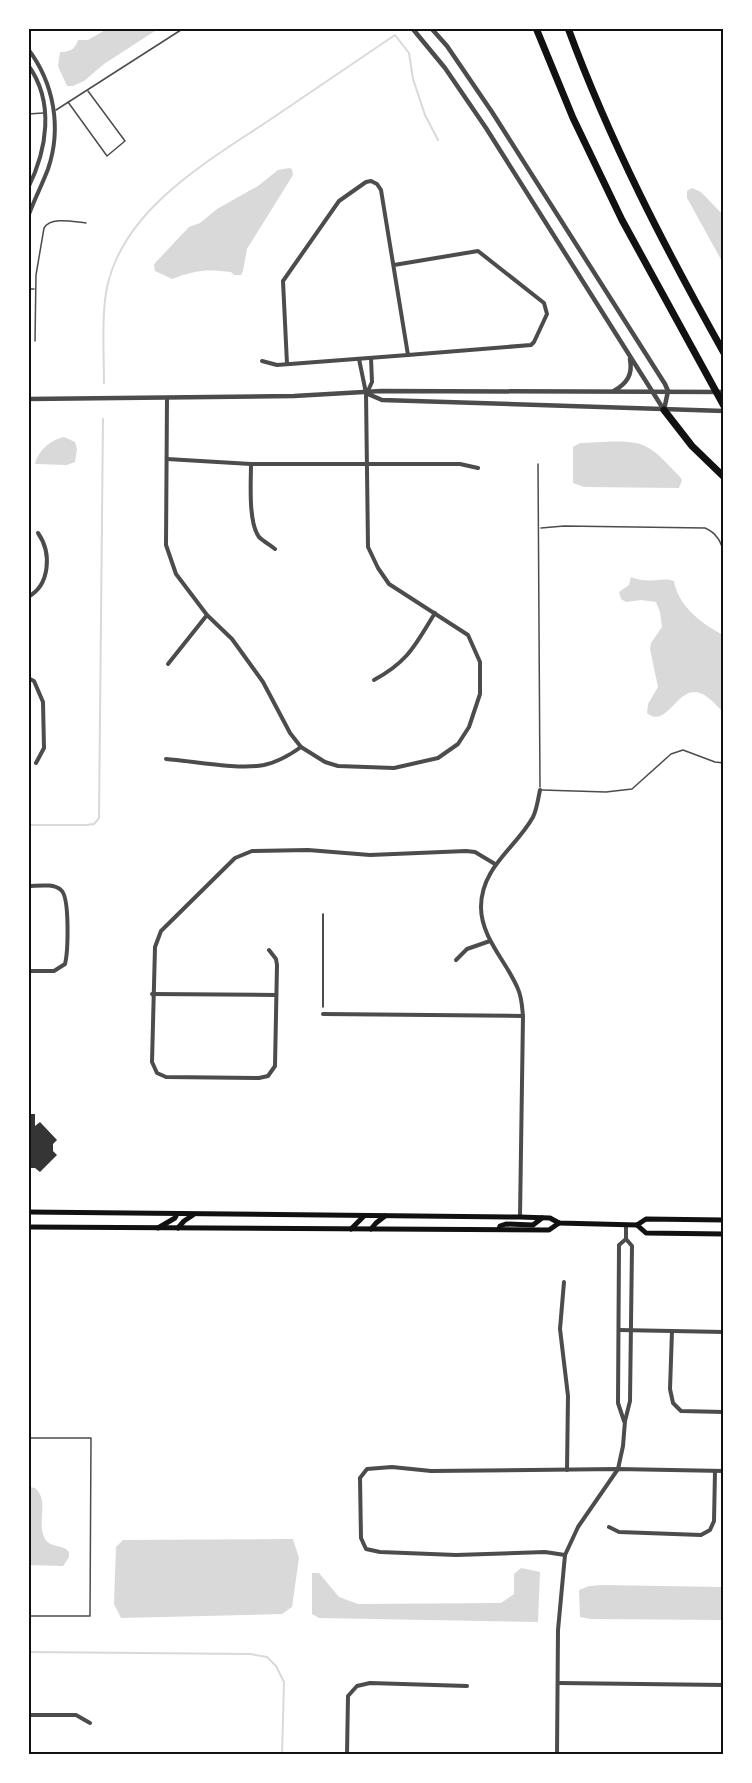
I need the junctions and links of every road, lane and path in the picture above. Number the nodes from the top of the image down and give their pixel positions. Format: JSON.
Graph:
{"nodes":[{"id":1,"x":184,"y":28,"type":"edge"},
{"id":2,"x":412,"y":28,"type":"edge"},
{"id":3,"x":432,"y":28,"type":"edge"},
{"id":4,"x":536,"y":28,"type":"edge"},
{"id":5,"x":568,"y":28,"type":"edge"},
{"id":6,"x":28,"y":49,"type":"edge"},
{"id":7,"x":28,"y":65,"type":"edge"},
{"id":8,"x":87,"y":90,"type":"junction"},
{"id":9,"x":68,"y":102,"type":"junction"},
{"id":10,"x":54,"y":111,"type":"junction"},
{"id":11,"x":45,"y":112,"type":"junction"},
{"id":12,"x":28,"y":114,"type":"edge"},
{"id":13,"x":28,"y":188,"type":"edge"},
{"id":14,"x":28,"y":217,"type":"edge"},
{"id":15,"x":86,"y":223,"type":"dead end"},
{"id":16,"x":394,"y":265,"type":"junction"},
{"id":17,"x":35,"y":289,"type":"junction"},
{"id":18,"x":28,"y":290,"type":"edge"},
{"id":19,"x":35,"y":341,"type":"dead end"},
{"id":20,"x":723,"y":353,"type":"edge"},
{"id":21,"x":408,"y":355,"type":"junction"},
{"id":22,"x":630,"y":357,"type":"junction"},
{"id":23,"x":371,"y":358,"type":"junction"},
{"id":24,"x":359,"y":359,"type":"junction"},
{"id":25,"x":262,"y":361,"type":"dead end"},
{"id":26,"x":287,"y":364,"type":"junction"},
{"id":27,"x":614,"y":391,"type":"junction"},
{"id":28,"x":668,"y":391,"type":"junction"},
{"id":29,"x":653,"y":392,"type":"junction"},
{"id":30,"x":723,"y":392,"type":"edge"},
{"id":31,"x":366,"y":393,"type":"junction"},
{"id":32,"x":166,"y":398,"type":"junction"},
{"id":33,"x":28,"y":399,"type":"edge"},
{"id":34,"x":723,"y":406,"type":"edge"},
{"id":35,"x":664,"y":410,"type":"junction"},
{"id":36,"x":723,"y":411,"type":"edge"},
{"id":37,"x":167,"y":459,"type":"junction"},
{"id":38,"x":366,"y":463,"type":"junction"},
{"id":39,"x":251,"y":464,"type":"junction"},
{"id":40,"x":538,"y":464,"type":"dead end"},
{"id":41,"x":477,"y":468,"type":"dead end"},
{"id":42,"x":723,"y":477,"type":"edge"},
{"id":43,"x":539,"y":529,"type":"junction"},
{"id":44,"x":38,"y":533,"type":"dead end"},
{"id":45,"x":275,"y":549,"type":"dead end"},
{"id":46,"x":723,"y":555,"type":"edge"},
{"id":47,"x":28,"y":597,"type":"edge"},
{"id":48,"x":435,"y":613,"type":"junction"},
{"id":49,"x":207,"y":615,"type":"junction"},
{"id":50,"x":168,"y":664,"type":"dead end"},
{"id":51,"x":28,"y":678,"type":"edge"},
{"id":52,"x":374,"y":680,"type":"dead end"},
{"id":53,"x":301,"y":747,"type":"junction"},
{"id":54,"x":166,"y":759,"type":"dead end"},
{"id":55,"x":723,"y":762,"type":"edge"},
{"id":56,"x":36,"y":763,"type":"dead end"},
{"id":57,"x":540,"y":790,"type":"junction"},
{"id":58,"x":495,"y":864,"type":"junction"},
{"id":59,"x":28,"y":886,"type":"edge"},
{"id":60,"x":323,"y":914,"type":"dead end"},
{"id":61,"x":490,"y":941,"type":"junction"},
{"id":62,"x":269,"y":950,"type":"dead end"},
{"id":63,"x":456,"y":960,"type":"dead end"},
{"id":64,"x":28,"y":970,"type":"edge"},
{"id":65,"x":152,"y":994,"type":"junction"},
{"id":66,"x":276,"y":995,"type":"junction"},
{"id":67,"x":323,"y":1014,"type":"joint"},
{"id":68,"x":524,"y":1016,"type":"junction"},
{"id":69,"x":28,"y":1212,"type":"edge"},
{"id":70,"x":177,"y":1215,"type":"junction"},
{"id":71,"x":194,"y":1215,"type":"junction"},
{"id":72,"x":364,"y":1216,"type":"junction"},
{"id":73,"x":386,"y":1216,"type":"junction"},
{"id":74,"x":520,"y":1217,"type":"junction"},
{"id":75,"x":542,"y":1218,"type":"junction"},
{"id":76,"x":723,"y":1220,"type":"edge"},
{"id":77,"x":559,"y":1223,"type":"junction"},
{"id":78,"x":626,"y":1225,"type":"junction"},
{"id":79,"x":637,"y":1225,"type":"junction"},
{"id":80,"x":28,"y":1227,"type":"edge"},
{"id":81,"x":158,"y":1228,"type":"junction"},
{"id":82,"x":178,"y":1228,"type":"junction"},
{"id":83,"x":351,"y":1229,"type":"junction"},
{"id":84,"x":371,"y":1229,"type":"junction"},
{"id":85,"x":499,"y":1229,"type":"junction"},
{"id":86,"x":723,"y":1234,"type":"edge"},
{"id":87,"x":626,"y":1239,"type":"junction"},
{"id":88,"x":564,"y":1282,"type":"dead end"},
{"id":89,"x":618,"y":1330,"type":"junction"},
{"id":90,"x":631,"y":1330,"type":"junction"},
{"id":91,"x":672,"y":1331,"type":"junction"},
{"id":92,"x":723,"y":1332,"type":"edge"},
{"id":93,"x":723,"y":1412,"type":"edge"},
{"id":94,"x":625,"y":1421,"type":"junction"},
{"id":95,"x":28,"y":1438,"type":"edge"},
{"id":96,"x":618,"y":1469,"type":"junction"},
{"id":97,"x":567,"y":1470,"type":"junction"},
{"id":98,"x":715,"y":1471,"type":"junction"},
{"id":99,"x":723,"y":1471,"type":"edge"},
{"id":100,"x":609,"y":1527,"type":"dead end"},
{"id":101,"x":565,"y":1555,"type":"junction"},
{"id":102,"x":28,"y":1616,"type":"edge"},
{"id":103,"x":558,"y":1683,"type":"junction"},
{"id":104,"x":723,"y":1685,"type":"edge"},
{"id":105,"x":466,"y":1686,"type":"dead end"},
{"id":106,"x":28,"y":1715,"type":"edge"},
{"id":107,"x":90,"y":1723,"type":"dead end"},
{"id":108,"x":347,"y":1755,"type":"edge"},
{"id":109,"x":557,"y":1755,"type":"edge"}],
"edges":[{"from":1,"to":8,"type":"lane"},
{"from":2,"to":22,"type":"street"},
{"from":3,"to":28,"type":"street"},
{"from":4,"to":34,"type":"highway"},
{"from":5,"to":20,"type":"highway"},
{"from":6,"to":10,"type":"street"},
{"from":7,"to":11,"type":"street"},
{"from":8,"to":9,"type":"lane"},
{"from":8,"to":9,"type":"lane"},
{"from":9,"to":10,"type":"lane"},
{"from":10,"to":11,"type":"lane"},
{"from":10,"to":14,"type":"street"},
{"from":11,"to":12,"type":"lane"},
{"from":11,"to":13,"type":"street"},
{"from":15,"to":17,"type":"lane"},
{"from":16,"to":21,"type":"street"},
{"from":16,"to":21,"type":"street"},
{"from":16,"to":26,"type":"street"},
{"from":17,"to":18,"type":"lane"},
{"from":17,"to":19,"type":"lane"},
{"from":21,"to":23,"type":"street"},
{"from":22,"to":27,"type":"street"},
{"from":22,"to":29,"type":"street"},
{"from":23,"to":24,"type":"street"},
{"from":23,"to":31,"type":"street"},
{"from":24,"to":26,"type":"street"},
{"from":24,"to":31,"type":"street"},
{"from":25,"to":26,"type":"street"},
{"from":27,"to":29,"type":"street"},
{"from":27,"to":31,"type":"street"},
{"from":28,"to":29,"type":"street"},
{"from":28,"to":30,"type":"street"},
{"from":28,"to":35,"type":"street"},
{"from":29,"to":35,"type":"street"},
{"from":31,"to":32,"type":"street"},
{"from":31,"to":35,"type":"street"},
{"from":31,"to":38,"type":"street"},
{"from":32,"to":33,"type":"street"},
{"from":32,"to":37,"type":"street"},
{"from":35,"to":36,"type":"street"},
{"from":35,"to":42,"type":"highway"},
{"from":37,"to":39,"type":"street"},
{"from":37,"to":49,"type":"street"},
{"from":38,"to":39,"type":"street"},
{"from":38,"to":41,"type":"street"},
{"from":38,"to":48,"type":"street"},
{"from":39,"to":45,"type":"street"},
{"from":40,"to":43,"type":"lane"},
{"from":43,"to":46,"type":"lane"},
{"from":43,"to":57,"type":"lane"},
{"from":44,"to":47,"type":"street"},
{"from":48,"to":52,"type":"street"},
{"from":48,"to":53,"type":"street"},
{"from":49,"to":50,"type":"street"},
{"from":49,"to":53,"type":"street"},
{"from":51,"to":56,"type":"street"},
{"from":53,"to":54,"type":"street"},
{"from":55,"to":57,"type":"lane"},
{"from":57,"to":58,"type":"street"},
{"from":58,"to":61,"type":"street"},
{"from":58,"to":65,"type":"street"},
{"from":59,"to":64,"type":"street"},
{"from":60,"to":67,"type":"path"},
{"from":61,"to":63,"type":"street"},
{"from":61,"to":68,"type":"street"},
{"from":62,"to":66,"type":"street"},
{"from":65,"to":66,"type":"street"},
{"from":65,"to":66,"type":"street"},
{"from":67,"to":68,"type":"street"},
{"from":68,"to":74,"type":"street"},
{"from":69,"to":70,"type":"main road"},
{"from":70,"to":71,"type":"main road"},
{"from":70,"to":81,"type":"main road"},
{"from":71,"to":72,"type":"main road"},
{"from":71,"to":82,"type":"main road"},
{"from":72,"to":73,"type":"main road"},
{"from":72,"to":83,"type":"main road"},
{"from":73,"to":74,"type":"main road"},
{"from":73,"to":84,"type":"main road"},
{"from":74,"to":75,"type":"main road"},
{"from":75,"to":77,"type":"main road"},
{"from":75,"to":85,"type":"main road"},
{"from":76,"to":79,"type":"main road"},
{"from":77,"to":78,"type":"main road"},
{"from":77,"to":85,"type":"main road"},
{"from":78,"to":79,"type":"main road"},
{"from":78,"to":87,"type":"street"},
{"from":79,"to":86,"type":"main road"},
{"from":80,"to":81,"type":"main road"},
{"from":81,"to":82,"type":"main road"},
{"from":82,"to":83,"type":"main road"},
{"from":83,"to":84,"type":"main road"},
{"from":84,"to":85,"type":"main road"},
{"from":87,"to":89,"type":"street"},
{"from":87,"to":90,"type":"street"},
{"from":88,"to":97,"type":"street"},
{"from":89,"to":90,"type":"street"},
{"from":89,"to":94,"type":"street"},
{"from":90,"to":91,"type":"street"},
{"from":90,"to":94,"type":"street"},
{"from":91,"to":92,"type":"street"},
{"from":91,"to":93,"type":"street"},
{"from":94,"to":96,"type":"street"},
{"from":95,"to":102,"type":"lane"},
{"from":96,"to":97,"type":"street"},
{"from":96,"to":98,"type":"street"},
{"from":96,"to":101,"type":"street"},
{"from":97,"to":101,"type":"street"},
{"from":98,"to":99,"type":"street"},
{"from":98,"to":100,"type":"street"},
{"from":101,"to":103,"type":"street"},
{"from":103,"to":104,"type":"street"},
{"from":103,"to":109,"type":"street"},
{"from":105,"to":108,"type":"street"},
{"from":106,"to":107,"type":"street"}]}
